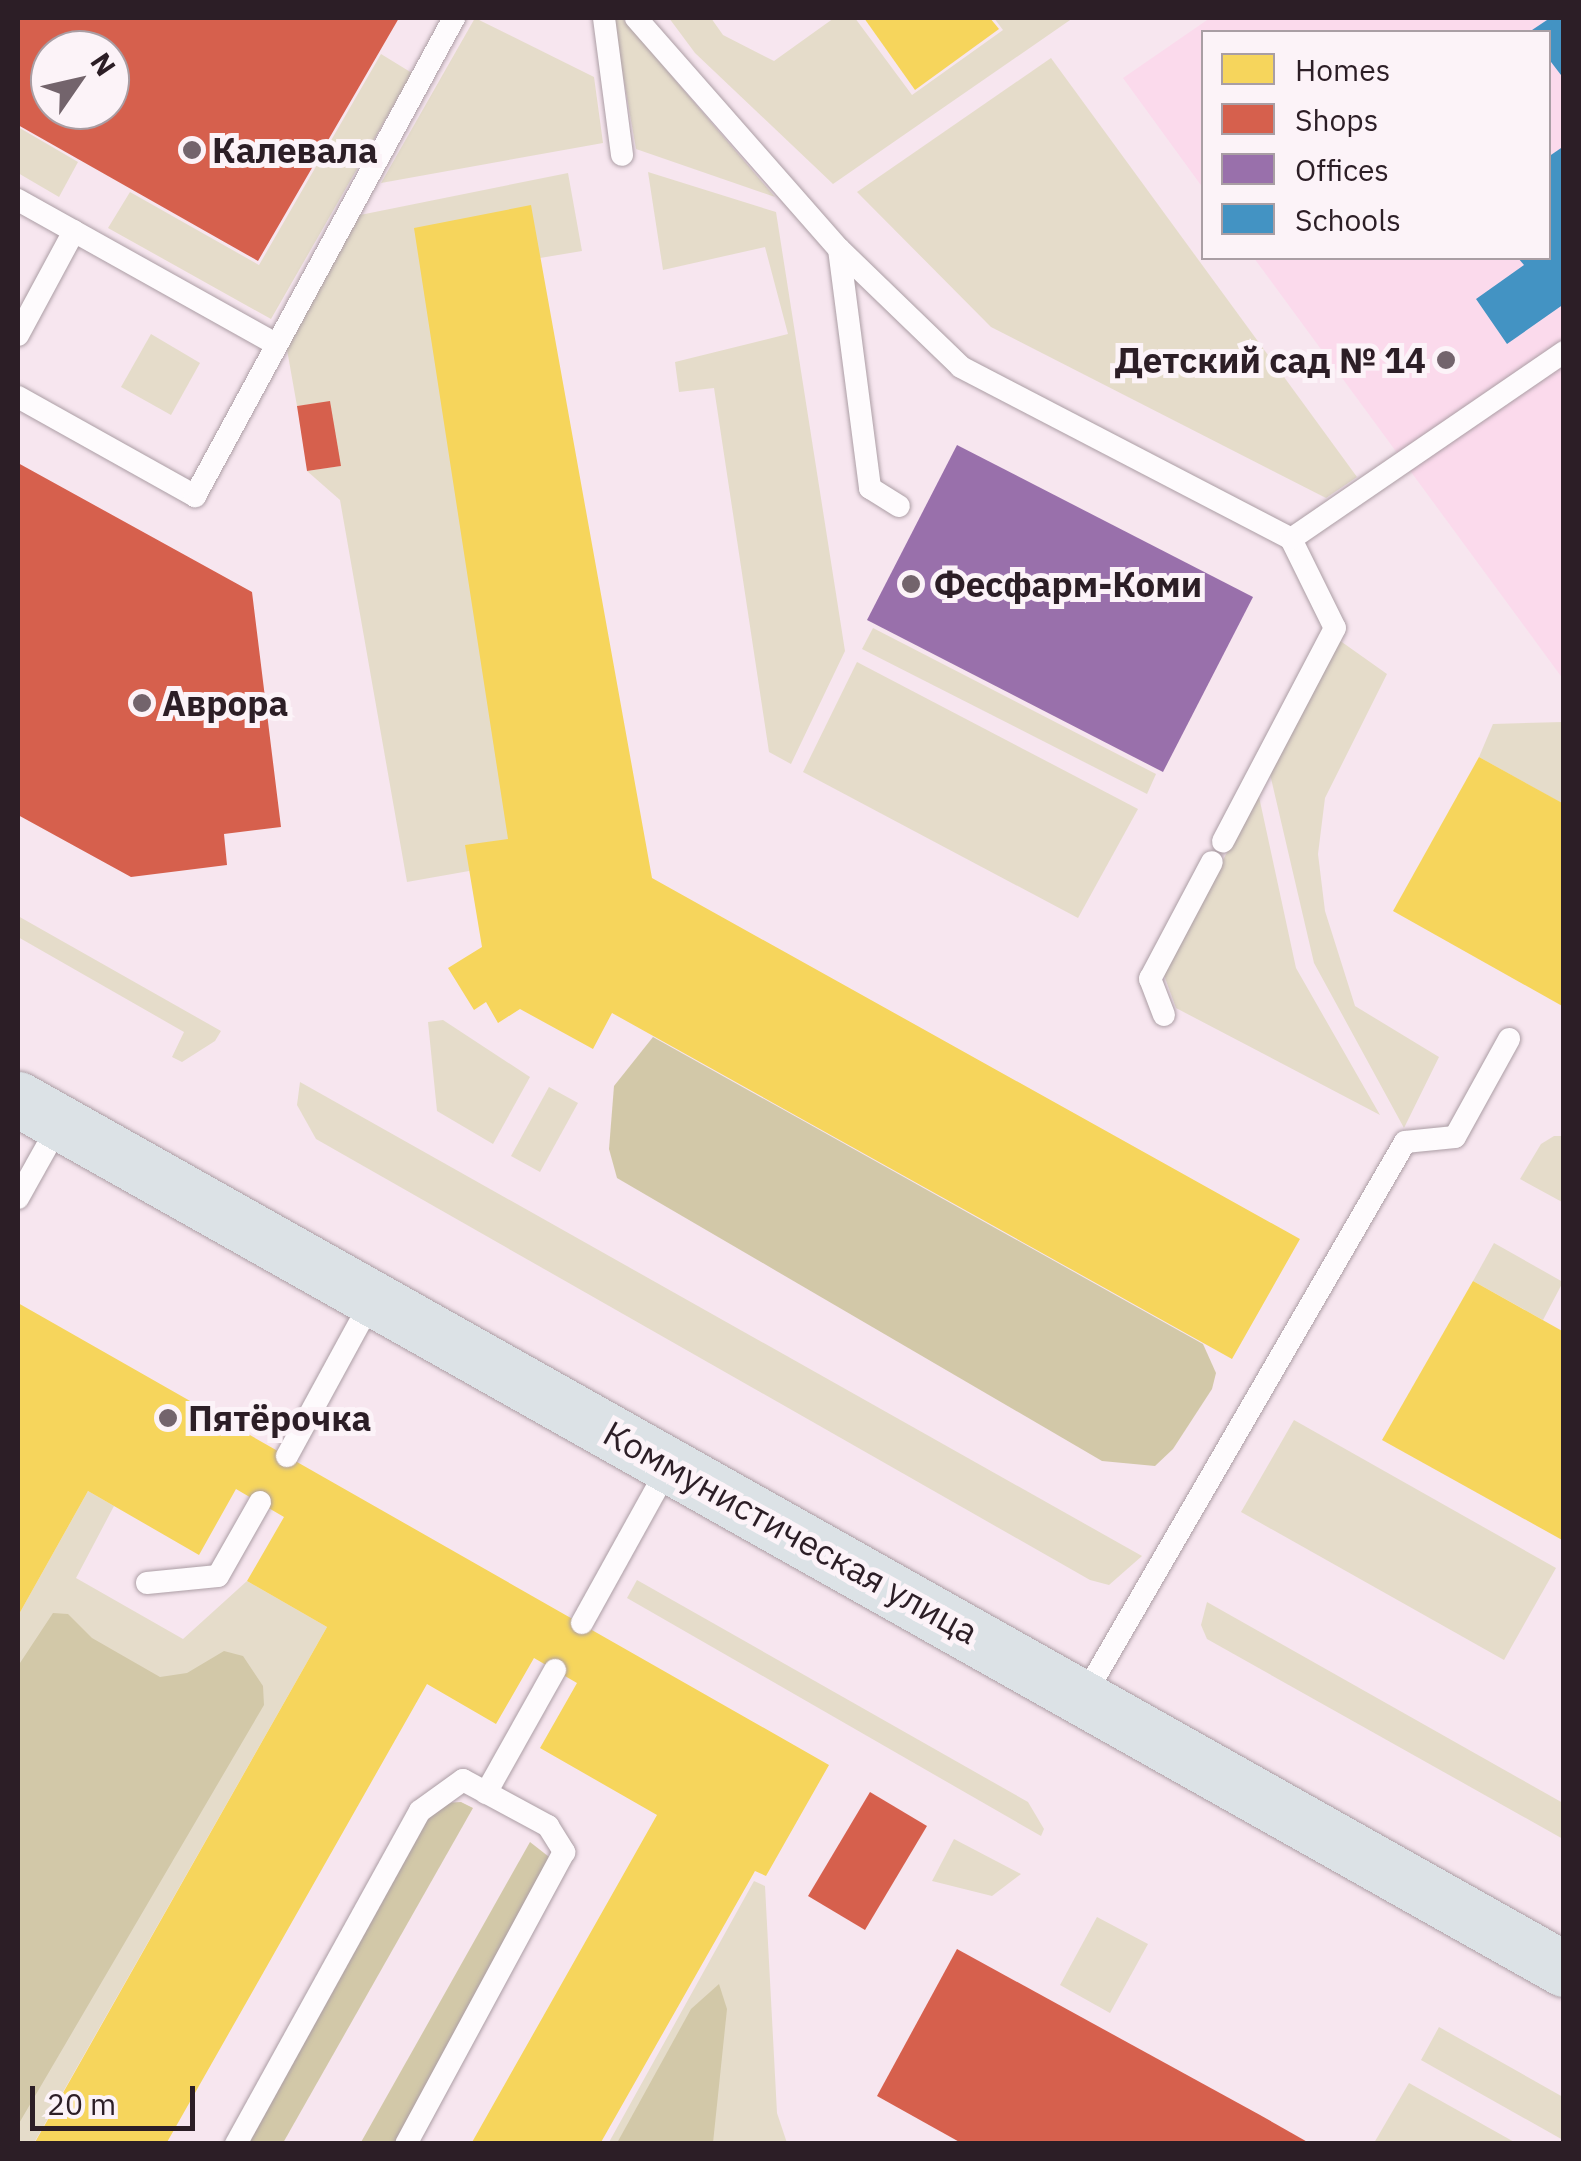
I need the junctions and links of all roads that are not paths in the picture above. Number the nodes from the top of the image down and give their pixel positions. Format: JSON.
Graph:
{"nodes":[{"id":1,"x":454,"y":18,"type":"edge"},
{"id":2,"x":604,"y":18,"type":"edge"},
{"id":3,"x":636,"y":18,"type":"edge"},
{"id":4,"x":622,"y":155,"type":"dead end"},
{"id":5,"x":18,"y":200,"type":"edge"},
{"id":6,"x":74,"y":231,"type":"junction"},
{"id":7,"x":838,"y":250,"type":"junction"},
{"id":8,"x":18,"y":336,"type":"edge"},
{"id":9,"x":276,"y":344,"type":"junction"},
{"id":10,"x":1564,"y":352,"type":"edge"},
{"id":11,"x":18,"y":397,"type":"edge"},
{"id":12,"x":899,"y":506,"type":"dead end"},
{"id":13,"x":1291,"y":539,"type":"junction"},
{"id":14,"x":1223,"y":841,"type":"dead end"},
{"id":15,"x":1212,"y":862,"type":"dead end"},
{"id":16,"x":1164,"y":1016,"type":"dead end"},
{"id":17,"x":1509,"y":1039,"type":"dead end"},
{"id":18,"x":39,"y":1111,"type":"edge"},
{"id":19,"x":18,"y":1198,"type":"edge"},
{"id":20,"x":373,"y":1298,"type":"junction"},
{"id":21,"x":286,"y":1456,"type":"dead end"},
{"id":22,"x":670,"y":1464,"type":"junction"},
{"id":23,"x":260,"y":1502,"type":"dead end"},
{"id":24,"x":146,"y":1582,"type":"dead end"},
{"id":25,"x":582,"y":1624,"type":"dead end"},
{"id":26,"x":555,"y":1670,"type":"dead end"},
{"id":27,"x":1084,"y":1696,"type":"junction"},
{"id":28,"x":486,"y":1793,"type":"junction"},
{"id":29,"x":1564,"y":1968,"type":"edge"},
{"id":30,"x":236,"y":2144,"type":"edge"},
{"id":31,"x":406,"y":2144,"type":"edge"}],
"edges":[{"from":1,"to":9,"type":"lane"},
{"from":2,"to":4,"type":"lane"},
{"from":3,"to":7,"type":"lane"},
{"from":5,"to":6,"type":"lane"},
{"from":6,"to":8,"type":"lane"},
{"from":6,"to":9,"type":"lane"},
{"from":7,"to":12,"type":"lane"},
{"from":7,"to":13,"type":"lane"},
{"from":9,"to":11,"type":"lane"},
{"from":10,"to":13,"type":"lane"},
{"from":13,"to":14,"type":"lane"},
{"from":15,"to":16,"type":"lane"},
{"from":17,"to":27,"type":"lane"},
{"from":18,"to":19,"type":"lane"},
{"from":18,"to":20,"type":"main road","name":"Коммунистическая улица"},
{"from":20,"to":21,"type":"lane"},
{"from":20,"to":22,"type":"main road","name":"Коммунистическая улица"},
{"from":22,"to":25,"type":"lane"},
{"from":22,"to":27,"type":"main road","name":"Коммунистическая улица"},
{"from":23,"to":24,"type":"lane"},
{"from":26,"to":28,"type":"lane"},
{"from":27,"to":29,"type":"main road","name":"Коммунистическая улица"},
{"from":28,"to":30,"type":"lane"},
{"from":28,"to":31,"type":"lane"}]}
